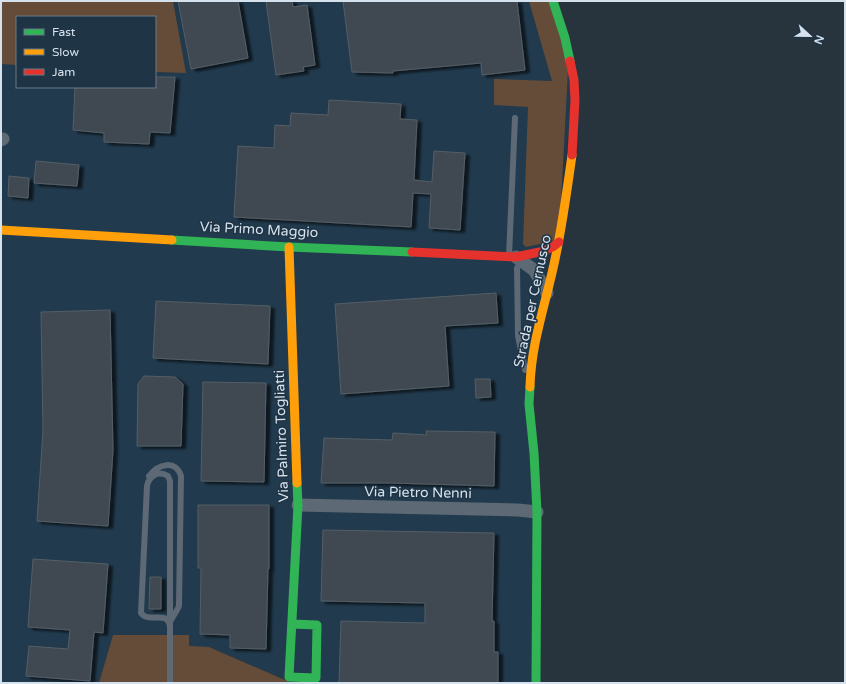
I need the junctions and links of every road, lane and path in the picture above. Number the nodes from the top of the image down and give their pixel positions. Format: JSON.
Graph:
{"nodes":[{"id":1,"x":553,"y":1,"type":"edge"},
{"id":2,"x":515,"y":118,"type":"dead end"},
{"id":3,"x":1,"y":230,"type":"edge"},
{"id":4,"x":559,"y":242,"type":"junction"},
{"id":5,"x":289,"y":247,"type":"junction"},
{"id":6,"x":533,"y":253,"type":"junction"},
{"id":7,"x":514,"y":261,"type":"junction"},
{"id":8,"x":554,"y":265,"type":"junction"},
{"id":9,"x":534,"y":270,"type":"junction"},
{"id":10,"x":546,"y":293,"type":"junction"},
{"id":11,"x":529,"y":392,"type":"junction"},
{"id":12,"x":147,"y":486,"type":"junction"},
{"id":13,"x":298,"y":505,"type":"junction"},
{"id":14,"x":537,"y":512,"type":"junction"},
{"id":15,"x":292,"y":624,"type":"junction"},
{"id":16,"x":170,"y":625,"type":"junction"},
{"id":17,"x":170,"y":683,"type":"edge"},
{"id":18,"x":536,"y":683,"type":"edge"}],
"edges":[{"from":1,"to":4,"type":"street","name":"Strada per Cernusco"},
{"from":2,"to":7,"type":"lane"},
{"from":3,"to":5,"type":"street","name":"Via Primo Maggio"},
{"from":4,"to":6,"type":"street","name":"Via Primo Maggio"},
{"from":4,"to":8,"type":"street","name":"Strada per Cernusco"},
{"from":5,"to":7,"type":"street","name":"Via Primo Maggio"},
{"from":5,"to":13,"type":"street","name":"Via Palmiro Togliatti"},
{"from":6,"to":7,"type":"street","name":"Via Primo Maggio"},
{"from":6,"to":8,"type":"street"},
{"from":7,"to":9,"type":"street"},
{"from":7,"to":11,"type":"lane"},
{"from":8,"to":9,"type":"street"},
{"from":8,"to":10,"type":"street","name":"Strada per Cernusco"},
{"from":9,"to":10,"type":"street"},
{"from":10,"to":11,"type":"street","name":"Strada per Cernusco"},
{"from":11,"to":14,"type":"street","name":"Strada per Cernusco"},
{"from":12,"to":16,"type":"lane"},
{"from":12,"to":16,"type":"lane"},
{"from":12,"to":16,"type":"lane"},
{"from":13,"to":14,"type":"street","name":"Via Pietro Nenni"},
{"from":13,"to":15,"type":"street","name":"Via Palmiro Togliatti"},
{"from":14,"to":18,"type":"street","name":"Strada per Cernusco"},
{"from":15,"to":15,"type":"street","name":"Via Palmiro Togliatti"},
{"from":16,"to":17,"type":"lane"}]}
